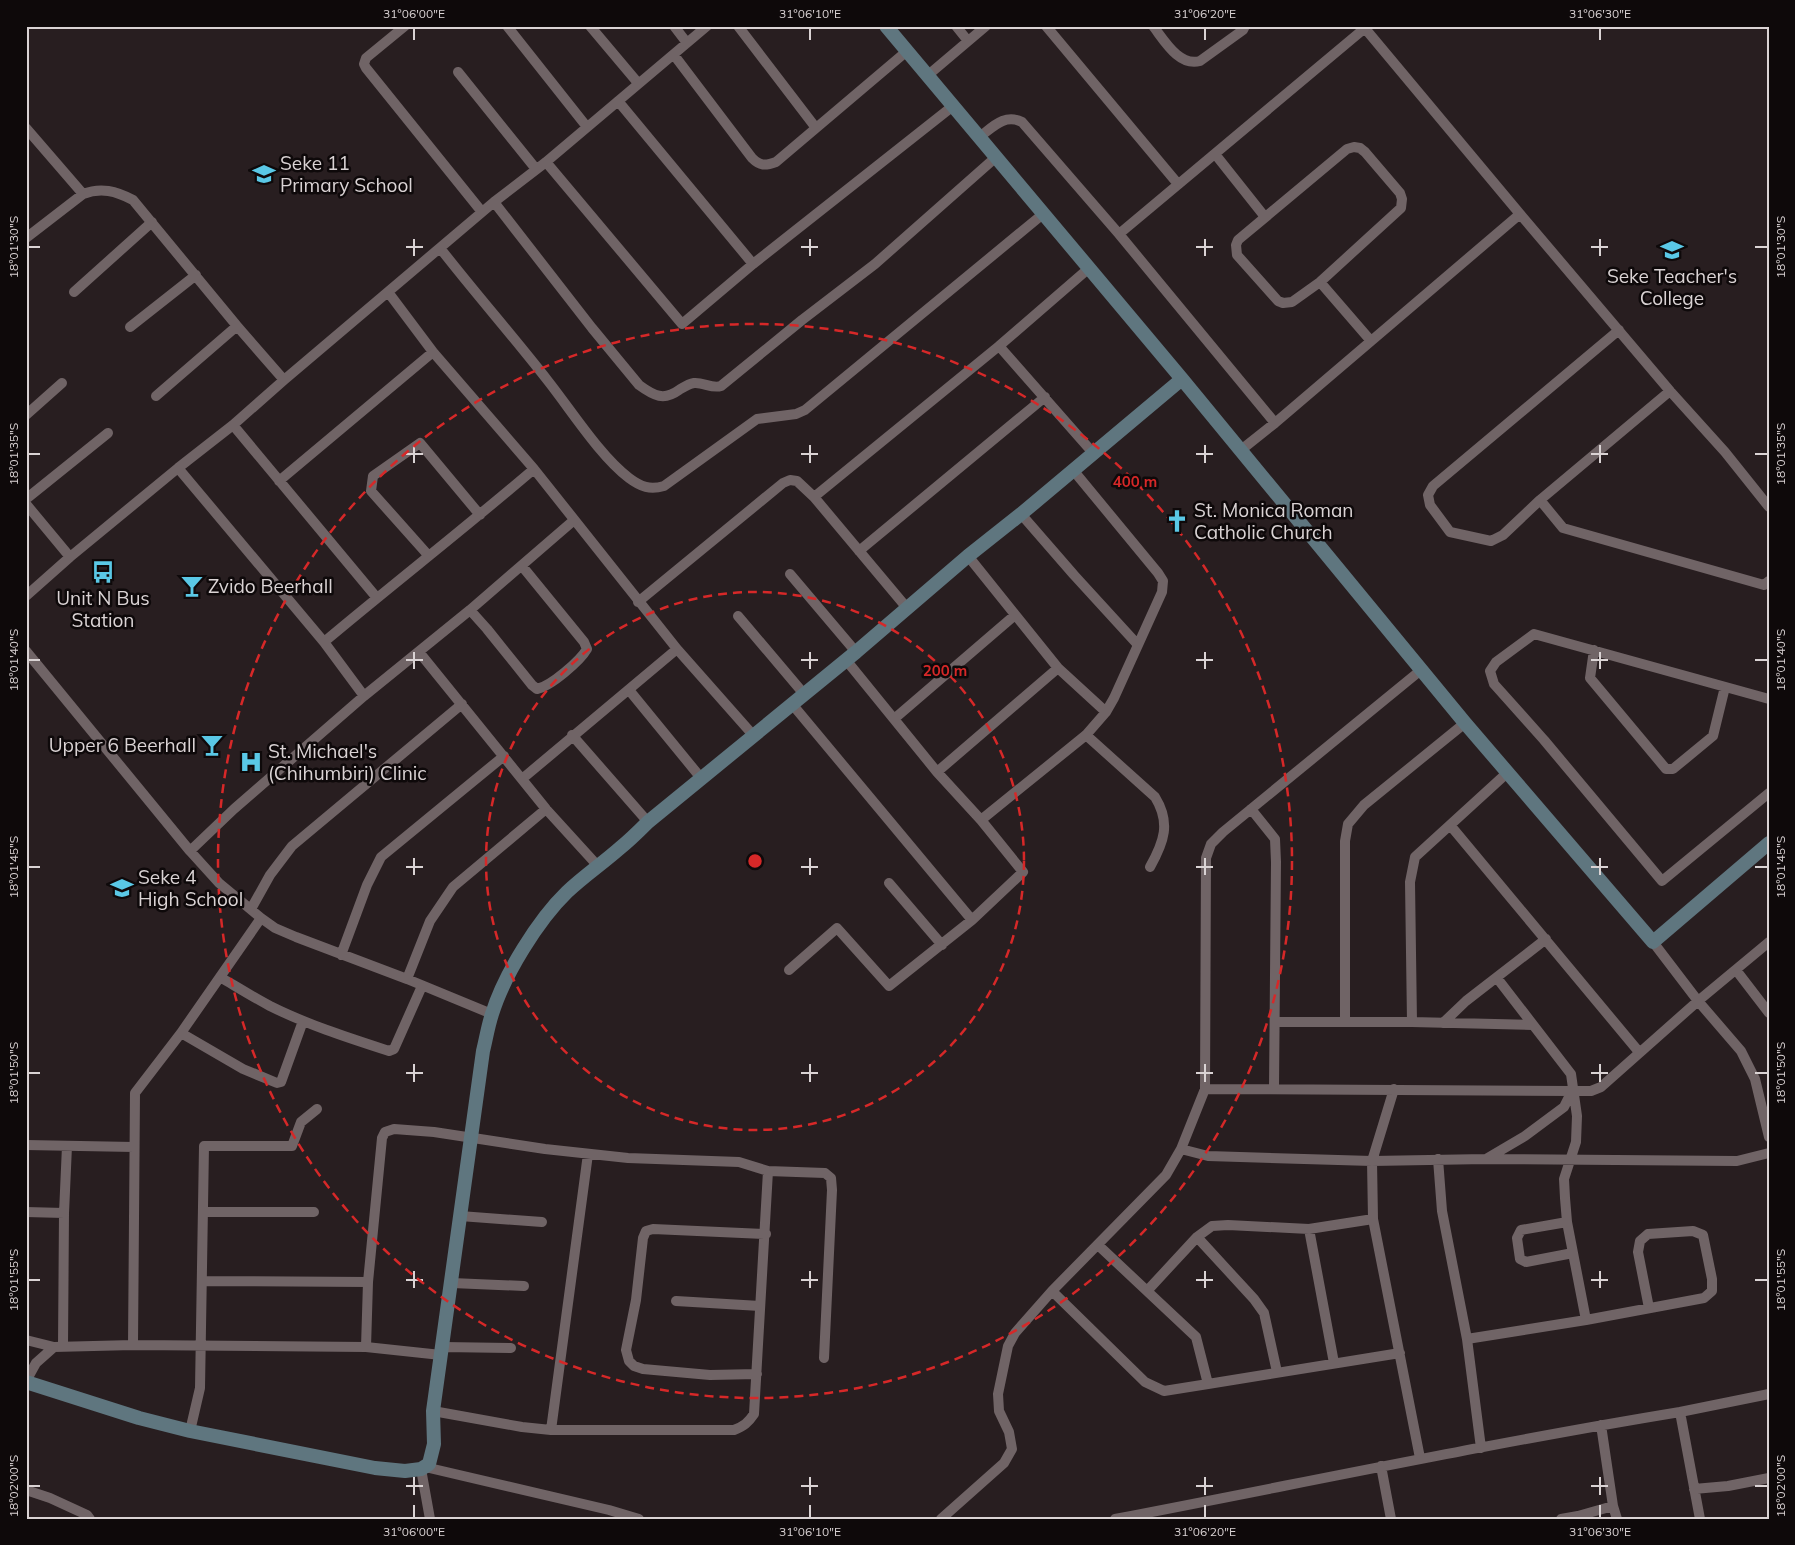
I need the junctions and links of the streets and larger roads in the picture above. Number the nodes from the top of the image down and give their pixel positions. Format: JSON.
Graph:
{"nodes":[{"id":1,"x":405,"y":26,"type":"edge"},
{"id":2,"x":507,"y":26,"type":"edge"},
{"id":3,"x":590,"y":26,"type":"edge"},
{"id":4,"x":674,"y":26,"type":"edge"},
{"id":5,"x":707,"y":26,"type":"edge"},
{"id":6,"x":738,"y":26,"type":"edge"},
{"id":7,"x":886,"y":26,"type":"edge"},
{"id":8,"x":956,"y":26,"type":"edge"},
{"id":9,"x":986,"y":26,"type":"edge"},
{"id":10,"x":1046,"y":26,"type":"edge"},
{"id":11,"x":1153,"y":26,"type":"edge"},
{"id":12,"x":1245,"y":26,"type":"edge"},
{"id":13,"x":1364,"y":27,"type":"edge"},
{"id":14,"x":968,"y":41,"type":"junction"},
{"id":15,"x":687,"y":43,"type":"junction"},
{"id":16,"x":907,"y":51,"type":"junction"},
{"id":17,"x":674,"y":55,"type":"junction"},
{"id":18,"x":458,"y":72,"type":"dead end"},
{"id":19,"x":927,"y":76,"type":"junction"},
{"id":20,"x":638,"y":83,"type":"junction"},
{"id":21,"x":618,"y":101,"type":"junction"},
{"id":22,"x":953,"y":106,"type":"junction"},
{"id":23,"x":587,"y":127,"type":"junction"},
{"id":24,"x":26,"y":128,"type":"edge"},
{"id":25,"x":816,"y":128,"type":"junction"},
{"id":26,"x":978,"y":138,"type":"junction"},
{"id":27,"x":1215,"y":154,"type":"junction"},
{"id":28,"x":996,"y":158,"type":"junction"},
{"id":29,"x":546,"y":162,"type":"junction"},
{"id":30,"x":536,"y":169,"type":"junction"},
{"id":31,"x":1178,"y":184,"type":"junction"},
{"id":32,"x":82,"y":194,"type":"junction"},
{"id":33,"x":494,"y":202,"type":"junction"},
{"id":34,"x":482,"y":212,"type":"junction"},
{"id":35,"x":1043,"y":214,"type":"junction"},
{"id":36,"x":1520,"y":214,"type":"junction"},
{"id":37,"x":1265,"y":217,"type":"junction"},
{"id":38,"x":152,"y":222,"type":"junction"},
{"id":39,"x":1118,"y":234,"type":"junction"},
{"id":40,"x":26,"y":238,"type":"edge"},
{"id":41,"x":440,"y":248,"type":"junction"},
{"id":42,"x":753,"y":264,"type":"junction"},
{"id":43,"x":1088,"y":269,"type":"junction"},
{"id":44,"x":196,"y":275,"type":"junction"},
{"id":45,"x":1320,"y":282,"type":"junction"},
{"id":46,"x":74,"y":292,"type":"dead end"},
{"id":47,"x":388,"y":292,"type":"junction"},
{"id":48,"x":236,"y":326,"type":"junction"},
{"id":49,"x":130,"y":327,"type":"dead end"},
{"id":50,"x":1619,"y":330,"type":"junction"},
{"id":51,"x":1371,"y":340,"type":"junction"},
{"id":52,"x":999,"y":346,"type":"junction"},
{"id":53,"x":432,"y":352,"type":"junction"},
{"id":54,"x":1182,"y":379,"type":"junction"},
{"id":55,"x":284,"y":380,"type":"junction"},
{"id":56,"x":62,"y":383,"type":"dead end"},
{"id":57,"x":1670,"y":391,"type":"junction"},
{"id":58,"x":156,"y":396,"type":"dead end"},
{"id":59,"x":1045,"y":397,"type":"junction"},
{"id":60,"x":26,"y":415,"type":"edge"},
{"id":61,"x":1275,"y":423,"type":"junction"},
{"id":62,"x":233,"y":425,"type":"junction"},
{"id":63,"x":108,"y":433,"type":"dead end"},
{"id":64,"x":1241,"y":450,"type":"junction"},
{"id":65,"x":1094,"y":454,"type":"junction"},
{"id":66,"x":178,"y":468,"type":"junction"},
{"id":67,"x":534,"y":469,"type":"junction"},
{"id":68,"x":1073,"y":470,"type":"junction"},
{"id":69,"x":279,"y":481,"type":"junction"},
{"id":70,"x":814,"y":497,"type":"junction"},
{"id":71,"x":26,"y":499,"type":"edge"},
{"id":72,"x":1540,"y":500,"type":"junction"},
{"id":73,"x":26,"y":504,"type":"edge"},
{"id":74,"x":1769,"y":507,"type":"edge"},
{"id":75,"x":1021,"y":514,"type":"junction"},
{"id":76,"x":480,"y":515,"type":"junction"},
{"id":77,"x":574,"y":521,"type":"junction"},
{"id":78,"x":858,"y":551,"type":"junction"},
{"id":79,"x":428,"y":556,"type":"junction"},
{"id":80,"x":968,"y":556,"type":"junction"},
{"id":81,"x":70,"y":557,"type":"junction"},
{"id":82,"x":522,"y":566,"type":"junction"},
{"id":83,"x":790,"y":574,"type":"dead end"},
{"id":84,"x":1769,"y":581,"type":"edge"},
{"id":85,"x":26,"y":596,"type":"edge"},
{"id":86,"x":377,"y":598,"type":"junction"},
{"id":87,"x":638,"y":602,"type":"junction"},
{"id":88,"x":907,"y":608,"type":"junction"},
{"id":89,"x":470,"y":610,"type":"junction"},
{"id":90,"x":1015,"y":615,"type":"junction"},
{"id":91,"x":738,"y":616,"type":"dead end"},
{"id":92,"x":324,"y":642,"type":"junction"},
{"id":93,"x":1138,"y":645,"type":"junction"},
{"id":94,"x":677,"y":649,"type":"junction"},
{"id":95,"x":1594,"y":650,"type":"junction"},
{"id":96,"x":26,"y":651,"type":"edge"},
{"id":97,"x":419,"y":652,"type":"junction"},
{"id":98,"x":851,"y":656,"type":"junction"},
{"id":99,"x":1058,"y":668,"type":"junction"},
{"id":100,"x":1421,"y":670,"type":"junction"},
{"id":101,"x":1725,"y":687,"type":"junction"},
{"id":102,"x":628,"y":690,"type":"junction"},
{"id":103,"x":804,"y":694,"type":"junction"},
{"id":104,"x":364,"y":696,"type":"junction"},
{"id":105,"x":1769,"y":699,"type":"edge"},
{"id":106,"x":462,"y":704,"type":"junction"},
{"id":107,"x":792,"y":704,"type":"junction"},
{"id":108,"x":1106,"y":712,"type":"junction"},
{"id":109,"x":894,"y":719,"type":"junction"},
{"id":110,"x":1465,"y":723,"type":"junction"},
{"id":111,"x":572,"y":735,"type":"junction"},
{"id":112,"x":752,"y":735,"type":"junction"},
{"id":113,"x":1086,"y":735,"type":"junction"},
{"id":114,"x":504,"y":756,"type":"junction"},
{"id":115,"x":937,"y":772,"type":"junction"},
{"id":116,"x":1507,"y":773,"type":"junction"},
{"id":117,"x":701,"y":778,"type":"junction"},
{"id":118,"x":522,"y":779,"type":"junction"},
{"id":119,"x":1769,"y":793,"type":"edge"},
{"id":120,"x":546,"y":808,"type":"junction"},
{"id":121,"x":1251,"y":809,"type":"junction"},
{"id":122,"x":981,"y":820,"type":"junction"},
{"id":123,"x":648,"y":822,"type":"junction"},
{"id":124,"x":1450,"y":825,"type":"junction"},
{"id":125,"x":1769,"y":843,"type":"edge"},
{"id":126,"x":190,"y":851,"type":"junction"},
{"id":127,"x":597,"y":866,"type":"junction"},
{"id":128,"x":1150,"y":867,"type":"dead end"},
{"id":129,"x":889,"y":883,"type":"dead end"},
{"id":130,"x":251,"y":909,"type":"junction"},
{"id":131,"x":261,"y":918,"type":"junction"},
{"id":132,"x":972,"y":920,"type":"junction"},
{"id":133,"x":1546,"y":939,"type":"junction"},
{"id":134,"x":1653,"y":942,"type":"junction"},
{"id":135,"x":1769,"y":942,"type":"edge"},
{"id":136,"x":942,"y":945,"type":"junction"},
{"id":137,"x":341,"y":955,"type":"junction"},
{"id":138,"x":789,"y":970,"type":"dead end"},
{"id":139,"x":1736,"y":970,"type":"junction"},
{"id":140,"x":220,"y":977,"type":"junction"},
{"id":141,"x":1497,"y":978,"type":"junction"},
{"id":142,"x":407,"y":979,"type":"junction"},
{"id":143,"x":422,"y":986,"type":"junction"},
{"id":144,"x":1698,"y":1001,"type":"junction"},
{"id":145,"x":1769,"y":1012,"type":"edge"},
{"id":146,"x":492,"y":1014,"type":"junction"},
{"id":147,"x":303,"y":1020,"type":"junction"},
{"id":148,"x":1345,"y":1021,"type":"junction"},
{"id":149,"x":1276,"y":1022,"type":"junction"},
{"id":150,"x":1412,"y":1022,"type":"junction"},
{"id":151,"x":1443,"y":1023,"type":"junction"},
{"id":152,"x":1532,"y":1025,"type":"junction"},
{"id":153,"x":181,"y":1034,"type":"junction"},
{"id":154,"x":1639,"y":1052,"type":"junction"},
{"id":155,"x":1274,"y":1088,"type":"junction"},
{"id":156,"x":1205,"y":1089,"type":"junction"},
{"id":157,"x":1394,"y":1090,"type":"junction"},
{"id":158,"x":1572,"y":1091,"type":"junction"},
{"id":159,"x":318,"y":1109,"type":"dead end"},
{"id":160,"x":471,"y":1137,"type":"junction"},
{"id":161,"x":1769,"y":1137,"type":"edge"},
{"id":162,"x":26,"y":1145,"type":"edge"},
{"id":163,"x":67,"y":1146,"type":"junction"},
{"id":164,"x":134,"y":1147,"type":"junction"},
{"id":165,"x":1181,"y":1149,"type":"junction"},
{"id":166,"x":1769,"y":1153,"type":"edge"},
{"id":167,"x":588,"y":1154,"type":"junction"},
{"id":168,"x":1438,"y":1159,"type":"junction"},
{"id":169,"x":1486,"y":1159,"type":"junction"},
{"id":170,"x":1372,"y":1160,"type":"junction"},
{"id":171,"x":1570,"y":1160,"type":"junction"},
{"id":172,"x":768,"y":1171,"type":"junction"},
{"id":173,"x":26,"y":1212,"type":"edge"},
{"id":174,"x":204,"y":1212,"type":"junction"},
{"id":175,"x":314,"y":1212,"type":"dead end"},
{"id":176,"x":64,"y":1213,"type":"junction"},
{"id":177,"x":460,"y":1216,"type":"junction"},
{"id":178,"x":1373,"y":1219,"type":"junction"},
{"id":179,"x":542,"y":1222,"type":"dead end"},
{"id":180,"x":1567,"y":1222,"type":"junction"},
{"id":181,"x":1308,"y":1229,"type":"junction"},
{"id":182,"x":766,"y":1234,"type":"junction"},
{"id":183,"x":1197,"y":1236,"type":"junction"},
{"id":184,"x":1098,"y":1244,"type":"junction"},
{"id":185,"x":1573,"y":1253,"type":"junction"},
{"id":186,"x":202,"y":1281,"type":"junction"},
{"id":187,"x":368,"y":1282,"type":"junction"},
{"id":188,"x":452,"y":1283,"type":"junction"},
{"id":189,"x":524,"y":1286,"type":"dead end"},
{"id":190,"x":1052,"y":1291,"type":"junction"},
{"id":191,"x":1147,"y":1291,"type":"junction"},
{"id":192,"x":676,"y":1301,"type":"dead end"},
{"id":193,"x":760,"y":1306,"type":"junction"},
{"id":194,"x":1649,"y":1308,"type":"junction"},
{"id":195,"x":1586,"y":1320,"type":"junction"},
{"id":196,"x":1467,"y":1339,"type":"junction"},
{"id":197,"x":26,"y":1340,"type":"edge"},
{"id":198,"x":133,"y":1345,"type":"junction"},
{"id":199,"x":59,"y":1346,"type":"junction"},
{"id":200,"x":200,"y":1346,"type":"junction"},
{"id":201,"x":366,"y":1347,"type":"junction"},
{"id":202,"x":512,"y":1348,"type":"dead end"},
{"id":203,"x":442,"y":1351,"type":"junction"},
{"id":204,"x":1400,"y":1353,"type":"junction"},
{"id":205,"x":824,"y":1358,"type":"dead end"},
{"id":206,"x":1334,"y":1363,"type":"junction"},
{"id":207,"x":1277,"y":1372,"type":"junction"},
{"id":208,"x":756,"y":1374,"type":"junction"},
{"id":209,"x":26,"y":1381,"type":"edge"},
{"id":210,"x":1208,"y":1384,"type":"junction"},
{"id":211,"x":1769,"y":1394,"type":"edge"},
{"id":212,"x":433,"y":1411,"type":"junction"},
{"id":213,"x":1680,"y":1412,"type":"junction"},
{"id":214,"x":1600,"y":1425,"type":"junction"},
{"id":215,"x":551,"y":1430,"type":"junction"},
{"id":216,"x":190,"y":1431,"type":"junction"},
{"id":217,"x":1481,"y":1448,"type":"junction"},
{"id":218,"x":1420,"y":1458,"type":"junction"},
{"id":219,"x":1381,"y":1466,"type":"junction"},
{"id":220,"x":423,"y":1468,"type":"junction"},
{"id":221,"x":1769,"y":1478,"type":"edge"},
{"id":222,"x":1694,"y":1489,"type":"junction"},
{"id":223,"x":26,"y":1490,"type":"edge"},
{"id":224,"x":1613,"y":1506,"type":"junction"},
{"id":225,"x":1156,"y":1515,"type":"edge"},
{"id":226,"x":90,"y":1519,"type":"edge"},
{"id":227,"x":430,"y":1519,"type":"edge"},
{"id":228,"x":639,"y":1519,"type":"edge"},
{"id":229,"x":941,"y":1519,"type":"edge"},
{"id":230,"x":1115,"y":1519,"type":"edge"},
{"id":231,"x":1391,"y":1519,"type":"edge"},
{"id":232,"x":1560,"y":1519,"type":"edge"},
{"id":233,"x":1617,"y":1519,"type":"edge"},
{"id":234,"x":1700,"y":1519,"type":"edge"}],
"edges":[{"from":1,"to":34,"type":"street"},
{"from":2,"to":23,"type":"street"},
{"from":3,"to":20,"type":"street"},
{"from":4,"to":15,"type":"street"},
{"from":5,"to":15,"type":"street"},
{"from":6,"to":25,"type":"street"},
{"from":7,"to":16,"type":"street"},
{"from":8,"to":14,"type":"street"},
{"from":9,"to":14,"type":"street"},
{"from":10,"to":31,"type":"street"},
{"from":11,"to":12,"type":"street"},
{"from":13,"to":27,"type":"street"},
{"from":13,"to":36,"type":"street"},
{"from":14,"to":19,"type":"street"},
{"from":15,"to":17,"type":"street"},
{"from":16,"to":19,"type":"street"},
{"from":16,"to":25,"type":"street"},
{"from":17,"to":20,"type":"street"},
{"from":17,"to":25,"type":"street"},
{"from":18,"to":30,"type":"street"},
{"from":19,"to":22,"type":"street"},
{"from":20,"to":21,"type":"street"},
{"from":21,"to":23,"type":"street"},
{"from":21,"to":42,"type":"street"},
{"from":22,"to":26,"type":"street"},
{"from":22,"to":42,"type":"street"},
{"from":23,"to":29,"type":"street"},
{"from":24,"to":32,"type":"street"},
{"from":26,"to":28,"type":"street"},
{"from":26,"to":39,"type":"street"},
{"from":27,"to":31,"type":"street"},
{"from":27,"to":37,"type":"street"},
{"from":28,"to":33,"type":"street"},
{"from":28,"to":35,"type":"street"},
{"from":29,"to":30,"type":"street"},
{"from":29,"to":42,"type":"street"},
{"from":30,"to":33,"type":"street"},
{"from":31,"to":39,"type":"street"},
{"from":32,"to":38,"type":"street"},
{"from":32,"to":40,"type":"street"},
{"from":33,"to":34,"type":"street"},
{"from":34,"to":41,"type":"street"},
{"from":35,"to":41,"type":"street"},
{"from":35,"to":43,"type":"street"},
{"from":36,"to":50,"type":"street"},
{"from":36,"to":51,"type":"street"},
{"from":37,"to":45,"type":"street"},
{"from":37,"to":45,"type":"street"},
{"from":38,"to":44,"type":"street"},
{"from":38,"to":46,"type":"street"},
{"from":39,"to":61,"type":"street"},
{"from":41,"to":47,"type":"street"},
{"from":43,"to":52,"type":"street"},
{"from":43,"to":54,"type":"street"},
{"from":44,"to":48,"type":"street"},
{"from":44,"to":49,"type":"street"},
{"from":45,"to":51,"type":"street"},
{"from":47,"to":53,"type":"street"},
{"from":47,"to":55,"type":"street"},
{"from":48,"to":55,"type":"street"},
{"from":48,"to":58,"type":"street"},
{"from":50,"to":57,"type":"street"},
{"from":50,"to":72,"type":"street"},
{"from":51,"to":61,"type":"street"},
{"from":52,"to":59,"type":"street"},
{"from":52,"to":70,"type":"street"},
{"from":53,"to":67,"type":"street"},
{"from":53,"to":69,"type":"street"},
{"from":54,"to":64,"type":"street"},
{"from":54,"to":65,"type":"street"},
{"from":55,"to":62,"type":"street"},
{"from":56,"to":60,"type":"street"},
{"from":57,"to":72,"type":"street"},
{"from":57,"to":74,"type":"street"},
{"from":59,"to":65,"type":"street"},
{"from":59,"to":78,"type":"street"},
{"from":61,"to":64,"type":"street"},
{"from":62,"to":66,"type":"street"},
{"from":62,"to":69,"type":"street"},
{"from":63,"to":71,"type":"street"},
{"from":64,"to":100,"type":"street"},
{"from":65,"to":68,"type":"street"},
{"from":66,"to":81,"type":"street"},
{"from":66,"to":92,"type":"street"},
{"from":67,"to":76,"type":"street"},
{"from":67,"to":77,"type":"street"},
{"from":68,"to":75,"type":"street"},
{"from":68,"to":93,"type":"street"},
{"from":69,"to":86,"type":"street"},
{"from":70,"to":78,"type":"street"},
{"from":70,"to":87,"type":"street"},
{"from":72,"to":84,"type":"street"},
{"from":73,"to":81,"type":"street"},
{"from":75,"to":80,"type":"street"},
{"from":75,"to":93,"type":"street"},
{"from":76,"to":79,"type":"street"},
{"from":76,"to":79,"type":"street"},
{"from":77,"to":82,"type":"street"},
{"from":77,"to":87,"type":"street"},
{"from":78,"to":88,"type":"street"},
{"from":79,"to":86,"type":"street"},
{"from":80,"to":88,"type":"street"},
{"from":80,"to":90,"type":"street"},
{"from":81,"to":85,"type":"street"},
{"from":82,"to":89,"type":"street"},
{"from":82,"to":89,"type":"street"},
{"from":83,"to":98,"type":"street"},
{"from":86,"to":92,"type":"street"},
{"from":87,"to":94,"type":"street"},
{"from":88,"to":98,"type":"street"},
{"from":89,"to":97,"type":"street"},
{"from":90,"to":99,"type":"street"},
{"from":90,"to":109,"type":"street"},
{"from":91,"to":103,"type":"street"},
{"from":92,"to":104,"type":"street"},
{"from":93,"to":108,"type":"street"},
{"from":94,"to":102,"type":"street"},
{"from":94,"to":112,"type":"street"},
{"from":95,"to":101,"type":"street"},
{"from":95,"to":101,"type":"street"},
{"from":95,"to":119,"type":"street"},
{"from":96,"to":126,"type":"street"},
{"from":97,"to":104,"type":"street"},
{"from":97,"to":106,"type":"street"},
{"from":98,"to":103,"type":"street"},
{"from":98,"to":109,"type":"street"},
{"from":99,"to":108,"type":"street"},
{"from":99,"to":115,"type":"street"},
{"from":100,"to":110,"type":"street"},
{"from":100,"to":121,"type":"street"},
{"from":101,"to":105,"type":"street"},
{"from":102,"to":111,"type":"street"},
{"from":102,"to":117,"type":"street"},
{"from":103,"to":107,"type":"street"},
{"from":104,"to":126,"type":"street"},
{"from":106,"to":114,"type":"street"},
{"from":106,"to":130,"type":"street"},
{"from":107,"to":112,"type":"street"},
{"from":107,"to":132,"type":"street"},
{"from":108,"to":113,"type":"street"},
{"from":109,"to":115,"type":"street"},
{"from":110,"to":116,"type":"street"},
{"from":110,"to":148,"type":"street"},
{"from":111,"to":118,"type":"street"},
{"from":111,"to":123,"type":"street"},
{"from":112,"to":117,"type":"street"},
{"from":113,"to":122,"type":"street"},
{"from":113,"to":128,"type":"street"},
{"from":114,"to":118,"type":"street"},
{"from":114,"to":137,"type":"street"},
{"from":115,"to":122,"type":"street"},
{"from":116,"to":124,"type":"street"},
{"from":116,"to":134,"type":"street"},
{"from":117,"to":123,"type":"street"},
{"from":118,"to":120,"type":"street"},
{"from":120,"to":127,"type":"street"},
{"from":120,"to":142,"type":"street"},
{"from":121,"to":149,"type":"street"},
{"from":121,"to":156,"type":"street"},
{"from":122,"to":132,"type":"street"},
{"from":123,"to":127,"type":"street"},
{"from":124,"to":133,"type":"street"},
{"from":124,"to":150,"type":"street"},
{"from":125,"to":134,"type":"street"},
{"from":126,"to":130,"type":"street"},
{"from":127,"to":146,"type":"street"},
{"from":129,"to":136,"type":"street"},
{"from":130,"to":131,"type":"street"},
{"from":131,"to":137,"type":"street"},
{"from":131,"to":140,"type":"street"},
{"from":132,"to":136,"type":"street"},
{"from":133,"to":141,"type":"street"},
{"from":133,"to":154,"type":"street"},
{"from":134,"to":144,"type":"street"},
{"from":135,"to":139,"type":"street"},
{"from":136,"to":138,"type":"street"},
{"from":137,"to":142,"type":"street"},
{"from":139,"to":144,"type":"street"},
{"from":139,"to":145,"type":"street"},
{"from":140,"to":147,"type":"street"},
{"from":140,"to":153,"type":"street"},
{"from":141,"to":151,"type":"street"},
{"from":141,"to":152,"type":"street"},
{"from":142,"to":143,"type":"street"},
{"from":143,"to":146,"type":"street"},
{"from":143,"to":147,"type":"street"},
{"from":144,"to":154,"type":"street"},
{"from":144,"to":161,"type":"street"},
{"from":146,"to":160,"type":"street"},
{"from":147,"to":153,"type":"street"},
{"from":148,"to":149,"type":"street"},
{"from":148,"to":150,"type":"street"},
{"from":149,"to":155,"type":"street"},
{"from":150,"to":151,"type":"street"},
{"from":151,"to":152,"type":"street"},
{"from":152,"to":158,"type":"street"},
{"from":153,"to":164,"type":"street"},
{"from":154,"to":158,"type":"street"},
{"from":155,"to":156,"type":"street"},
{"from":155,"to":157,"type":"street"},
{"from":156,"to":165,"type":"street"},
{"from":157,"to":158,"type":"street"},
{"from":157,"to":170,"type":"street"},
{"from":158,"to":169,"type":"street"},
{"from":158,"to":171,"type":"street"},
{"from":159,"to":174,"type":"street"},
{"from":160,"to":167,"type":"street"},
{"from":160,"to":177,"type":"street"},
{"from":160,"to":187,"type":"street"},
{"from":162,"to":163,"type":"street"},
{"from":163,"to":164,"type":"street"},
{"from":163,"to":176,"type":"street"},
{"from":164,"to":198,"type":"street"},
{"from":165,"to":170,"type":"street"},
{"from":165,"to":184,"type":"street"},
{"from":166,"to":171,"type":"street"},
{"from":167,"to":172,"type":"street"},
{"from":167,"to":215,"type":"street"},
{"from":168,"to":169,"type":"street"},
{"from":168,"to":170,"type":"street"},
{"from":168,"to":196,"type":"street"},
{"from":169,"to":171,"type":"street"},
{"from":170,"to":178,"type":"street"},
{"from":171,"to":180,"type":"street"},
{"from":172,"to":182,"type":"street"},
{"from":172,"to":205,"type":"street"},
{"from":173,"to":176,"type":"street"},
{"from":174,"to":175,"type":"street"},
{"from":174,"to":186,"type":"street"},
{"from":176,"to":199,"type":"street"},
{"from":177,"to":179,"type":"street"},
{"from":177,"to":188,"type":"street"},
{"from":178,"to":181,"type":"street"},
{"from":178,"to":204,"type":"street"},
{"from":180,"to":185,"type":"street"},
{"from":180,"to":185,"type":"street"},
{"from":181,"to":183,"type":"street"},
{"from":181,"to":206,"type":"street"},
{"from":182,"to":193,"type":"street"},
{"from":182,"to":208,"type":"street"},
{"from":183,"to":191,"type":"street"},
{"from":183,"to":207,"type":"street"},
{"from":184,"to":190,"type":"street"},
{"from":184,"to":191,"type":"street"},
{"from":185,"to":195,"type":"street"},
{"from":186,"to":187,"type":"street"},
{"from":186,"to":200,"type":"street"},
{"from":187,"to":201,"type":"street"},
{"from":188,"to":189,"type":"street"},
{"from":188,"to":203,"type":"street"},
{"from":190,"to":210,"type":"street"},
{"from":190,"to":229,"type":"street"},
{"from":191,"to":210,"type":"street"},
{"from":192,"to":193,"type":"street"},
{"from":193,"to":208,"type":"street"},
{"from":194,"to":194,"type":"street"},
{"from":194,"to":195,"type":"street"},
{"from":195,"to":196,"type":"street"},
{"from":196,"to":217,"type":"street"},
{"from":197,"to":199,"type":"street"},
{"from":198,"to":199,"type":"street"},
{"from":198,"to":200,"type":"street"},
{"from":199,"to":209,"type":"street"},
{"from":200,"to":201,"type":"street"},
{"from":200,"to":216,"type":"street"},
{"from":201,"to":203,"type":"street"},
{"from":202,"to":203,"type":"street"},
{"from":203,"to":212,"type":"street"},
{"from":204,"to":206,"type":"street"},
{"from":204,"to":218,"type":"street"},
{"from":206,"to":207,"type":"street"},
{"from":207,"to":210,"type":"street"},
{"from":208,"to":215,"type":"street"},
{"from":209,"to":216,"type":"street"},
{"from":211,"to":213,"type":"street"},
{"from":212,"to":215,"type":"street"},
{"from":212,"to":220,"type":"street"},
{"from":213,"to":214,"type":"street"},
{"from":213,"to":222,"type":"street"},
{"from":214,"to":217,"type":"street"},
{"from":214,"to":224,"type":"street"},
{"from":216,"to":220,"type":"street"},
{"from":217,"to":218,"type":"street"},
{"from":218,"to":219,"type":"street"},
{"from":219,"to":225,"type":"street"},
{"from":219,"to":231,"type":"street"},
{"from":220,"to":227,"type":"street"},
{"from":220,"to":228,"type":"street"},
{"from":221,"to":222,"type":"street"},
{"from":222,"to":234,"type":"street"},
{"from":223,"to":226,"type":"street"},
{"from":224,"to":232,"type":"street"},
{"from":224,"to":233,"type":"street"},
{"from":225,"to":230,"type":"street"}]}
